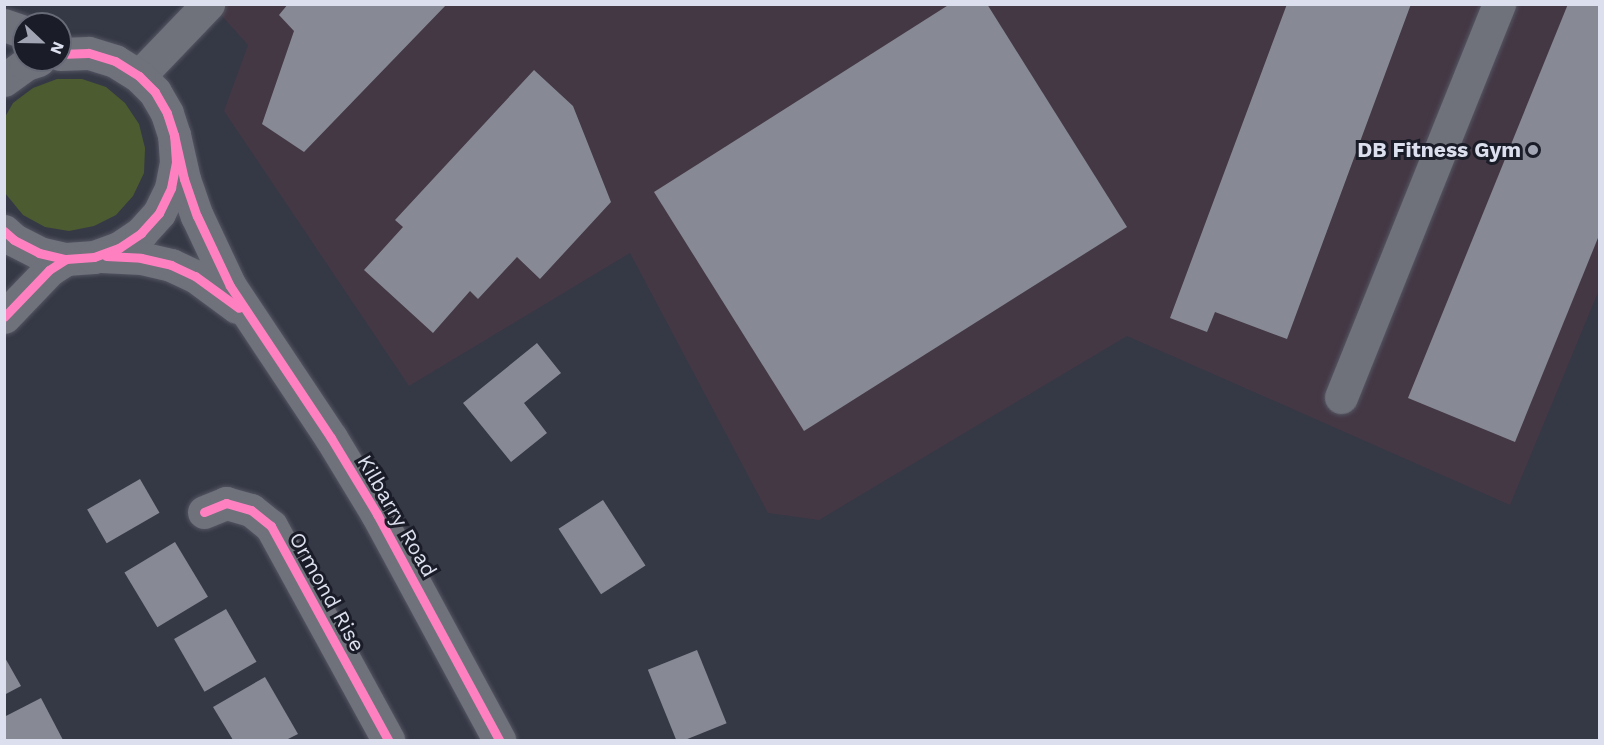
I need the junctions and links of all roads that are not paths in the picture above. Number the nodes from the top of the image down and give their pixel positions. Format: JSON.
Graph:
{"nodes":[{"id":1,"x":208,"y":4,"type":"edge"},
{"id":2,"x":1499,"y":4,"type":"edge"},
{"id":3,"x":72,"y":52,"type":"edge"},
{"id":4,"x":139,"y":76,"type":"junction"},
{"id":5,"x":174,"y":135,"type":"junction"},
{"id":6,"x":4,"y":231,"type":"edge"},
{"id":7,"x":80,"y":258,"type":"junction"},
{"id":8,"x":4,"y":317,"type":"edge"},
{"id":9,"x":250,"y":318,"type":"junction"},
{"id":10,"x":1341,"y":397,"type":"dead end"},
{"id":11,"x":204,"y":512,"type":"dead end"},
{"id":12,"x":388,"y":741,"type":"edge"},
{"id":13,"x":500,"y":741,"type":"edge"}],
"edges":[{"from":1,"to":4,"type":"street"},
{"from":2,"to":10,"type":"street"},
{"from":3,"to":4,"type":"street"},
{"from":4,"to":5,"type":"street"},
{"from":5,"to":7,"type":"street"},
{"from":5,"to":9,"type":"street","name":"Kilbarry Road"},
{"from":6,"to":7,"type":"street","name":"Kilbarry Road"},
{"from":7,"to":8,"type":"street"},
{"from":7,"to":9,"type":"street","name":"Kilbarry Road"},
{"from":9,"to":13,"type":"street","name":"Kilbarry Road"},
{"from":11,"to":12,"type":"street","name":"Ormond Rise"}]}
